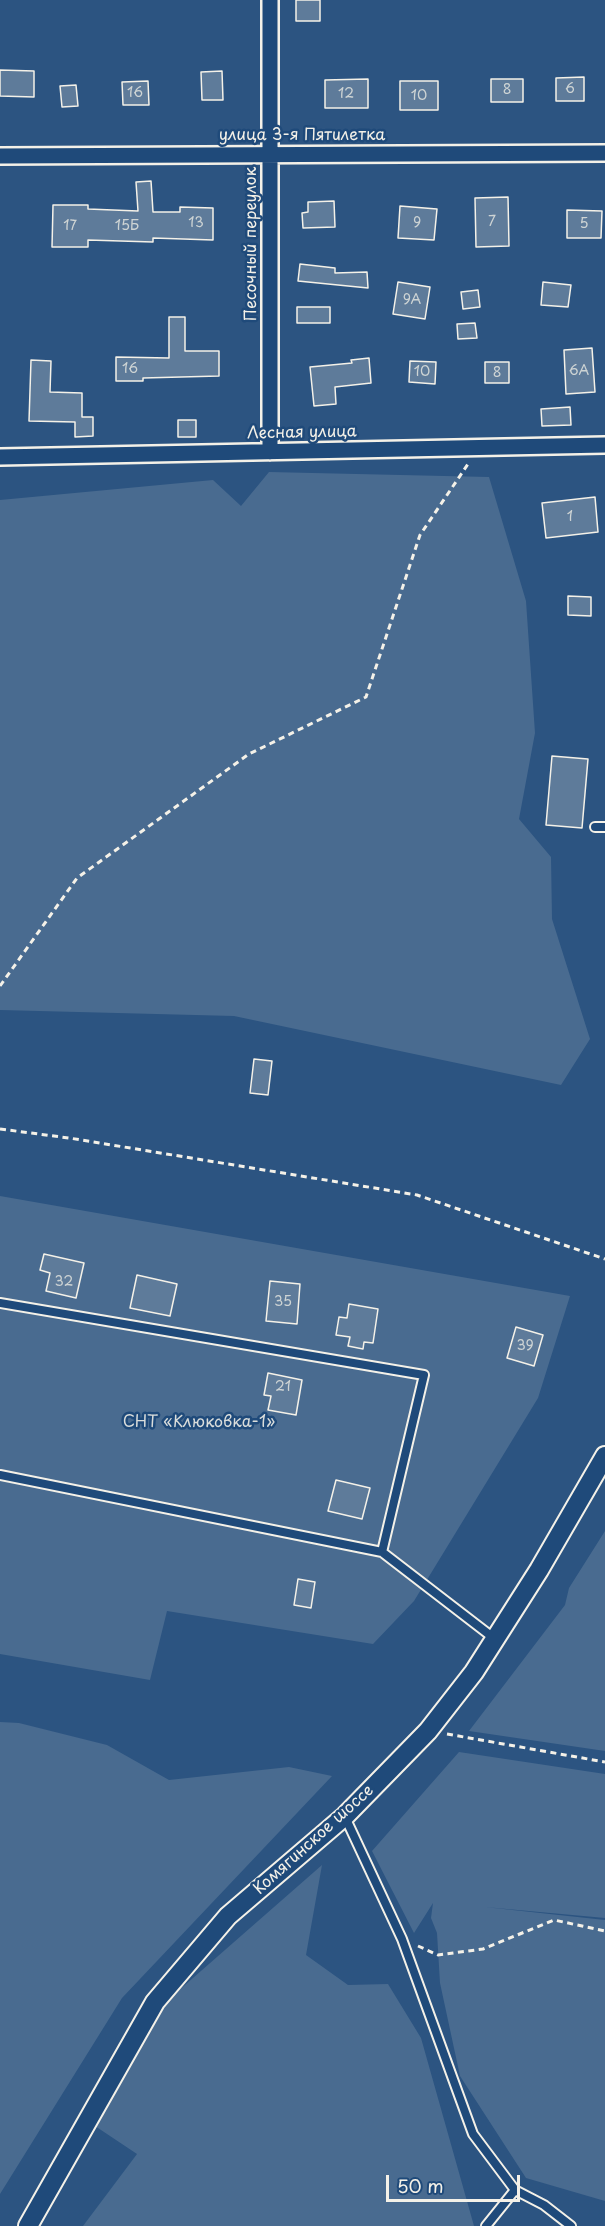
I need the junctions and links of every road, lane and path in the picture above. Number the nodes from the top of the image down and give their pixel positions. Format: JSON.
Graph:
{"nodes":[{"id":1,"x":270,"y":0,"type":"edge"},
{"id":2,"x":270,"y":153,"type":"junction"},
{"id":3,"x":605,"y":153,"type":"edge"},
{"id":4,"x":0,"y":156,"type":"edge"},
{"id":5,"x":605,"y":445,"type":"edge"},
{"id":6,"x":480,"y":448,"type":"junction"},
{"id":7,"x":270,"y":452,"type":"junction"},
{"id":8,"x":0,"y":457,"type":"edge"},
{"id":9,"x":595,"y":826,"type":"dead end"},
{"id":10,"x":605,"y":827,"type":"edge"},
{"id":11,"x":0,"y":986,"type":"edge"},
{"id":12,"x":0,"y":1129,"type":"edge"},
{"id":13,"x":605,"y":1259,"type":"edge"},
{"id":14,"x":0,"y":1303,"type":"edge"},
{"id":15,"x":605,"y":1456,"type":"edge"},
{"id":16,"x":0,"y":1475,"type":"edge"},
{"id":17,"x":382,"y":1552,"type":"junction"},
{"id":18,"x":495,"y":1639,"type":"junction"},
{"id":19,"x":428,"y":1731,"type":"junction"},
{"id":20,"x":605,"y":1762,"type":"edge"},
{"id":21,"x":345,"y":1816,"type":"junction"},
{"id":22,"x":605,"y":1931,"type":"edge"},
{"id":23,"x":398,"y":1933,"type":"junction"},
{"id":24,"x":515,"y":2190,"type":"junction"},
{"id":25,"x":28,"y":2226,"type":"edge"},
{"id":26,"x":486,"y":2226,"type":"edge"},
{"id":27,"x":572,"y":2226,"type":"edge"}],
"edges":[{"from":1,"to":2,"type":"street","name":"Песочный переулок"},
{"from":2,"to":3,"type":"street","name":"улица 3-я Пятилетка"},
{"from":2,"to":4,"type":"street","name":"улица 3-я Пятилетка"},
{"from":2,"to":7,"type":"street","name":"Песочный переулок"},
{"from":5,"to":6,"type":"street","name":"Лесная улица"},
{"from":6,"to":7,"type":"street","name":"Лесная улица"},
{"from":6,"to":11,"type":"path"},
{"from":7,"to":8,"type":"street","name":"Лесная улица"},
{"from":9,"to":10,"type":"lane"},
{"from":12,"to":13,"type":"path"},
{"from":14,"to":17,"type":"lane"},
{"from":15,"to":18,"type":"street","name":"Комягинское шоссе"},
{"from":16,"to":17,"type":"lane"},
{"from":17,"to":18,"type":"lane"},
{"from":18,"to":19,"type":"street","name":"Комягинское шоссе"},
{"from":19,"to":20,"type":"path"},
{"from":19,"to":21,"type":"street","name":"Комягинское шоссе"},
{"from":21,"to":23,"type":"lane"},
{"from":21,"to":25,"type":"street","name":"Комягинское шоссе"},
{"from":22,"to":23,"type":"path"},
{"from":23,"to":24,"type":"lane"},
{"from":24,"to":26,"type":"lane"},
{"from":24,"to":27,"type":"lane"}]}
